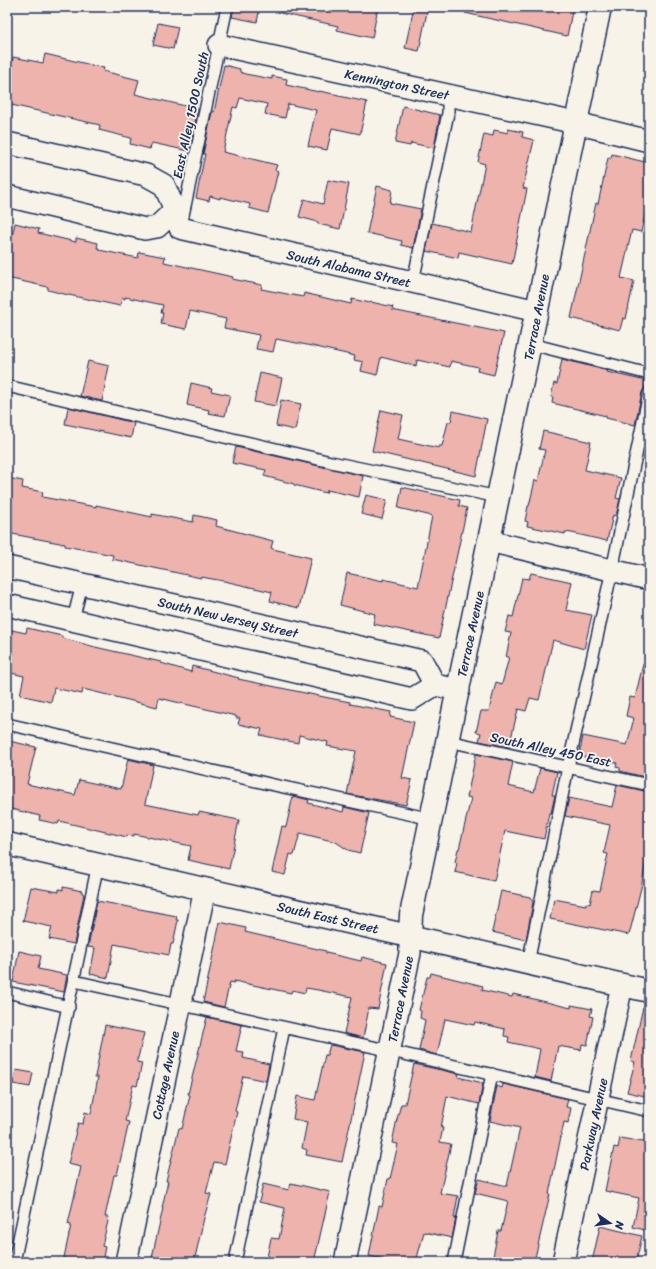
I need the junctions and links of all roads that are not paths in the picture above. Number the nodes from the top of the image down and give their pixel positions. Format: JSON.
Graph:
{"nodes":[{"id":1,"x":227,"y":7,"type":"edge"},
{"id":2,"x":600,"y":7,"type":"edge"},
{"id":3,"x":219,"y":45,"type":"junction"},
{"id":4,"x":448,"y":95,"type":"junction"},
{"id":5,"x":576,"y":123,"type":"junction"},
{"id":6,"x":649,"y":141,"type":"edge"},
{"id":7,"x":7,"y":143,"type":"edge"},
{"id":8,"x":7,"y":196,"type":"edge"},
{"id":9,"x":178,"y":219,"type":"junction"},
{"id":10,"x":413,"y":282,"type":"junction"},
{"id":11,"x":537,"y":311,"type":"junction"},
{"id":12,"x":531,"y":344,"type":"junction"},
{"id":13,"x":649,"y":374,"type":"edge"},
{"id":14,"x":7,"y":386,"type":"edge"},
{"id":15,"x":649,"y":393,"type":"edge"},
{"id":16,"x":498,"y":497,"type":"junction"},
{"id":17,"x":489,"y":541,"type":"junction"},
{"id":18,"x":7,"y":567,"type":"edge"},
{"id":19,"x":612,"y":570,"type":"junction"},
{"id":20,"x":649,"y":579,"type":"edge"},
{"id":21,"x":82,"y":584,"type":"junction"},
{"id":22,"x":7,"y":604,"type":"edge"},
{"id":23,"x":73,"y":620,"type":"junction"},
{"id":24,"x":435,"y":685,"type":"junction"},
{"id":25,"x":459,"y":690,"type":"junction"},
{"id":26,"x":7,"y":724,"type":"edge"},
{"id":27,"x":448,"y":741,"type":"junction"},
{"id":28,"x":568,"y":767,"type":"junction"},
{"id":29,"x":649,"y":785,"type":"edge"},
{"id":30,"x":432,"y":819,"type":"junction"},
{"id":31,"x":7,"y":844,"type":"edge"},
{"id":32,"x":98,"y":864,"type":"junction"},
{"id":33,"x":205,"y":889,"type":"junction"},
{"id":34,"x":410,"y":936,"type":"junction"},
{"id":35,"x":528,"y":964,"type":"junction"},
{"id":36,"x":74,"y":981,"type":"junction"},
{"id":37,"x":622,"y":985,"type":"junction"},
{"id":38,"x":649,"y":991,"type":"edge"},
{"id":39,"x":7,"y":992,"type":"edge"},
{"id":40,"x":180,"y":1004,"type":"junction"},
{"id":41,"x":69,"y":1006,"type":"junction"},
{"id":42,"x":284,"y":1028,"type":"junction"},
{"id":43,"x":390,"y":1051,"type":"junction"},
{"id":44,"x":492,"y":1074,"type":"junction"},
{"id":45,"x":598,"y":1099,"type":"junction"},
{"id":46,"x":649,"y":1111,"type":"edge"},
{"id":47,"x":14,"y":1262,"type":"edge"},
{"id":48,"x":126,"y":1262,"type":"edge"},
{"id":49,"x":235,"y":1262,"type":"edge"},
{"id":50,"x":345,"y":1262,"type":"edge"},
{"id":51,"x":454,"y":1262,"type":"edge"},
{"id":52,"x":564,"y":1262,"type":"edge"}],
"edges":[{"from":1,"to":3,"type":"lane","name":"East Alley 1500 South"},
{"from":2,"to":5,"type":"street","name":"Terrace Avenue"},
{"from":3,"to":4,"type":"street","name":"Kennington Street"},
{"from":3,"to":9,"type":"lane","name":"East Alley 1500 South"},
{"from":4,"to":5,"type":"street","name":"Kennington Street"},
{"from":4,"to":10,"type":"lane"},
{"from":5,"to":6,"type":"street"},
{"from":5,"to":11,"type":"street","name":"Terrace Avenue"},
{"from":7,"to":9,"type":"street"},
{"from":8,"to":9,"type":"street"},
{"from":9,"to":10,"type":"street","name":"South Alabama Street"},
{"from":10,"to":11,"type":"street","name":"South Alabama Street"},
{"from":11,"to":12,"type":"street","name":"Terrace Avenue"},
{"from":12,"to":13,"type":"lane"},
{"from":12,"to":16,"type":"street","name":"Terrace Avenue"},
{"from":14,"to":16,"type":"lane"},
{"from":15,"to":19,"type":"lane"},
{"from":16,"to":17,"type":"street","name":"Terrace Avenue"},
{"from":17,"to":19,"type":"street"},
{"from":17,"to":25,"type":"street","name":"Terrace Avenue"},
{"from":18,"to":21,"type":"street","name":"South New Jersey Street"},
{"from":19,"to":20,"type":"street"},
{"from":19,"to":28,"type":"lane"},
{"from":21,"to":23,"type":"lane"},
{"from":21,"to":24,"type":"street","name":"South New Jersey Street"},
{"from":22,"to":23,"type":"street"},
{"from":23,"to":24,"type":"street"},
{"from":24,"to":25,"type":"street"},
{"from":25,"to":27,"type":"street","name":"Terrace Avenue"},
{"from":26,"to":30,"type":"lane"},
{"from":27,"to":28,"type":"lane","name":"South Alley 450 East"},
{"from":27,"to":30,"type":"street","name":"Terrace Avenue"},
{"from":28,"to":29,"type":"lane","name":"South Alley 450 East"},
{"from":28,"to":35,"type":"lane"},
{"from":30,"to":34,"type":"street","name":"Terrace Avenue"},
{"from":31,"to":32,"type":"street","name":"South East Street"},
{"from":32,"to":33,"type":"street","name":"South East Street"},
{"from":32,"to":36,"type":"lane"},
{"from":33,"to":34,"type":"street","name":"South East Street"},
{"from":33,"to":40,"type":"street","name":"Cottage Avenue"},
{"from":34,"to":35,"type":"street","name":"South East Street"},
{"from":34,"to":43,"type":"street","name":"Terrace Avenue"},
{"from":35,"to":37,"type":"street","name":"South East Street"},
{"from":36,"to":40,"type":"lane"},
{"from":36,"to":41,"type":"lane"},
{"from":37,"to":38,"type":"street","name":"South East Street"},
{"from":37,"to":45,"type":"street","name":"Parkway Avenue"},
{"from":39,"to":41,"type":"lane"},
{"from":40,"to":42,"type":"lane"},
{"from":40,"to":48,"type":"street","name":"Cottage Avenue"},
{"from":41,"to":47,"type":"lane"},
{"from":42,"to":43,"type":"lane"},
{"from":42,"to":49,"type":"lane"},
{"from":43,"to":44,"type":"lane"},
{"from":43,"to":50,"type":"street","name":"Terrace Avenue"},
{"from":44,"to":45,"type":"lane"},
{"from":44,"to":51,"type":"lane"},
{"from":45,"to":46,"type":"lane"},
{"from":45,"to":52,"type":"street","name":"Parkway Avenue"}]}
